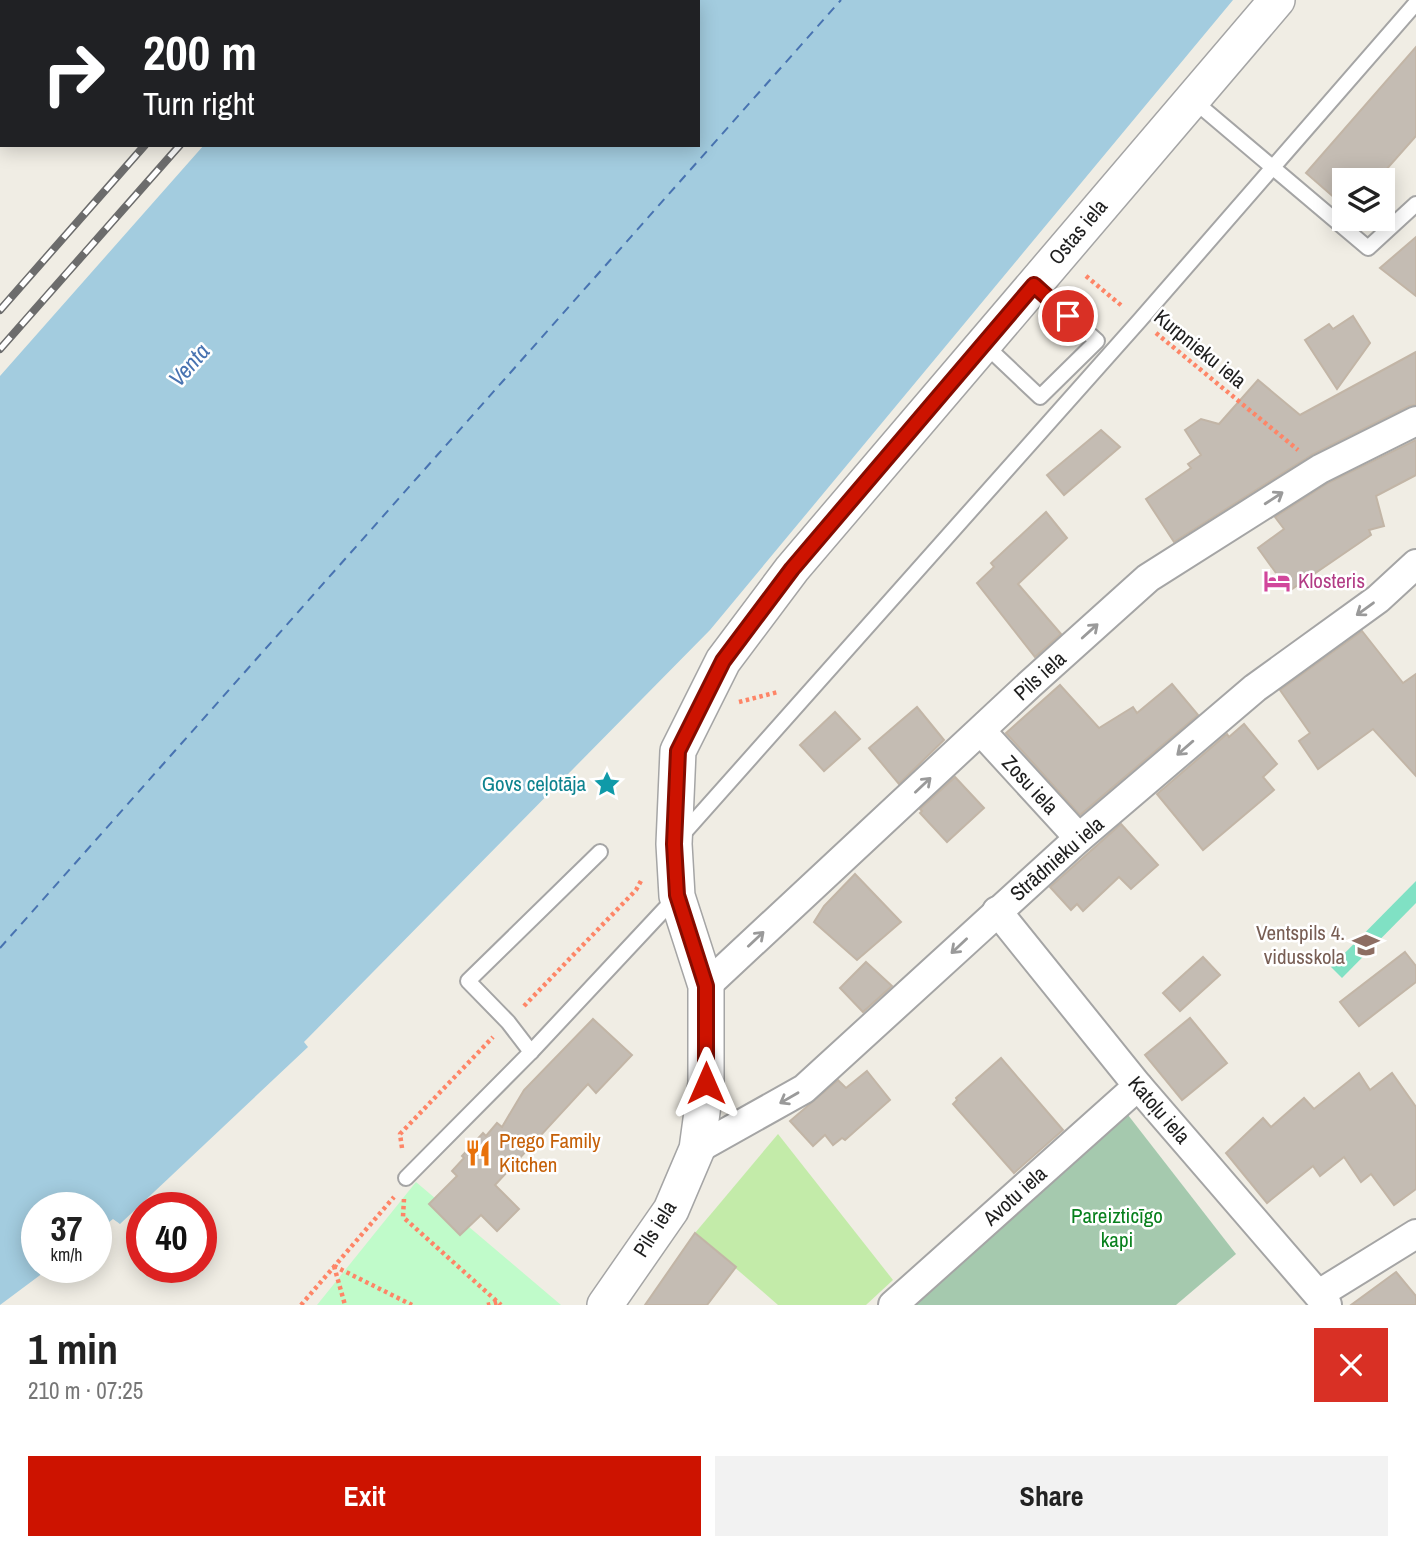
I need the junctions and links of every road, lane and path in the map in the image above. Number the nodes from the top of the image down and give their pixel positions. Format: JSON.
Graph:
{"nodes":[{"id":1,"x":1277,"y":0,"type":"edge"},
{"id":2,"x":1416,"y":3,"type":"edge"},
{"id":3,"x":1192,"y":100,"type":"junction"},
{"id":4,"x":1272,"y":168,"type":"junction"},
{"id":5,"x":1416,"y":204,"type":"edge"},
{"id":6,"x":1060,"y":253,"type":"junction"},
{"id":7,"x":1034,"y":285,"type":"junction"},
{"id":8,"x":1140,"y":320,"type":"junction"},
{"id":9,"x":982,"y":343,"type":"junction"},
{"id":10,"x":1416,"y":421,"type":"edge"},
{"id":11,"x":1320,"y":469,"type":"junction"},
{"id":12,"x":1416,"y":564,"type":"edge"},
{"id":13,"x":981,"y":731,"type":"junction"},
{"id":14,"x":1079,"y":838,"type":"junction"},
{"id":15,"x":674,"y":844,"type":"junction"},
{"id":16,"x":600,"y":852,"type":"dead end"},
{"id":17,"x":677,"y":895,"type":"junction"},
{"id":18,"x":997,"y":911,"type":"junction"},
{"id":19,"x":706,"y":986,"type":"junction"},
{"id":20,"x":531,"y":1052,"type":"junction"},
{"id":21,"x":1138,"y":1086,"type":"junction"},
{"id":22,"x":697,"y":1149,"type":"junction"},
{"id":23,"x":406,"y":1178,"type":"junction"},
{"id":24,"x":1416,"y":1234,"type":"edge"},
{"id":25,"x":334,"y":1266,"type":"junction"},
{"id":26,"x":1323,"y":1300,"type":"edge"},
{"id":27,"x":500,"y":1304,"type":"edge"},
{"id":28,"x":301,"y":1305,"type":"edge"},
{"id":29,"x":345,"y":1305,"type":"edge"},
{"id":30,"x":412,"y":1305,"type":"edge"},
{"id":31,"x":487,"y":1305,"type":"edge"},
{"id":32,"x":605,"y":1305,"type":"edge"},
{"id":33,"x":893,"y":1305,"type":"edge"}],
"edges":[{"from":1,"to":3,"type":"street","name":"Ostas iela"},
{"from":2,"to":4,"type":"lane"},
{"from":3,"to":4,"type":"lane"},
{"from":3,"to":6,"type":"street","name":"Ostas iela"},
{"from":4,"to":5,"type":"lane"},
{"from":4,"to":8,"type":"lane"},
{"from":6,"to":7,"type":"street","name":"Ostas iela"},
{"from":6,"to":8,"type":"path","name":"Kurpnieku iela"},
{"from":7,"to":9,"type":"street","name":"Ostas iela"},
{"from":7,"to":9,"type":"lane"},
{"from":8,"to":11,"type":"path","name":"Kurpnieku iela"},
{"from":8,"to":15,"type":"lane"},
{"from":9,"to":15,"type":"street","name":"Ostas iela"},
{"from":10,"to":11,"type":"street","name":"Pils iela"},
{"from":13,"to":11,"type":"street","name":"Pils iela","one_way":true},
{"from":12,"to":14,"type":"street","name":"Strādnieku iela","one_way":true},
{"from":13,"to":14,"type":"street","name":"Zosu iela"},
{"from":19,"to":13,"type":"street","name":"Pils iela","one_way":true},
{"from":14,"to":18,"type":"street","name":"Strādnieku iela"},
{"from":15,"to":17,"type":"street","name":"Ostas iela"},
{"from":16,"to":20,"type":"lane"},
{"from":17,"to":19,"type":"street","name":"Ostas iela"},
{"from":17,"to":20,"type":"lane"},
{"from":18,"to":21,"type":"street","name":"Katoļu iela"},
{"from":18,"to":22,"type":"street","name":"Strādnieku iela","one_way":true},
{"from":19,"to":22,"type":"street","name":"Ostas iela"},
{"from":20,"to":23,"type":"lane"},
{"from":21,"to":26,"type":"street","name":"Katoļu iela"},
{"from":21,"to":33,"type":"street","name":"Avotu iela"},
{"from":22,"to":32,"type":"street","name":"Pils iela"},
{"from":23,"to":25,"type":"path"},
{"from":23,"to":27,"type":"path"},
{"from":24,"to":26,"type":"street"},
{"from":25,"to":28,"type":"path"},
{"from":25,"to":29,"type":"path"},
{"from":25,"to":30,"type":"path"},
{"from":27,"to":31,"type":"path"}]}
